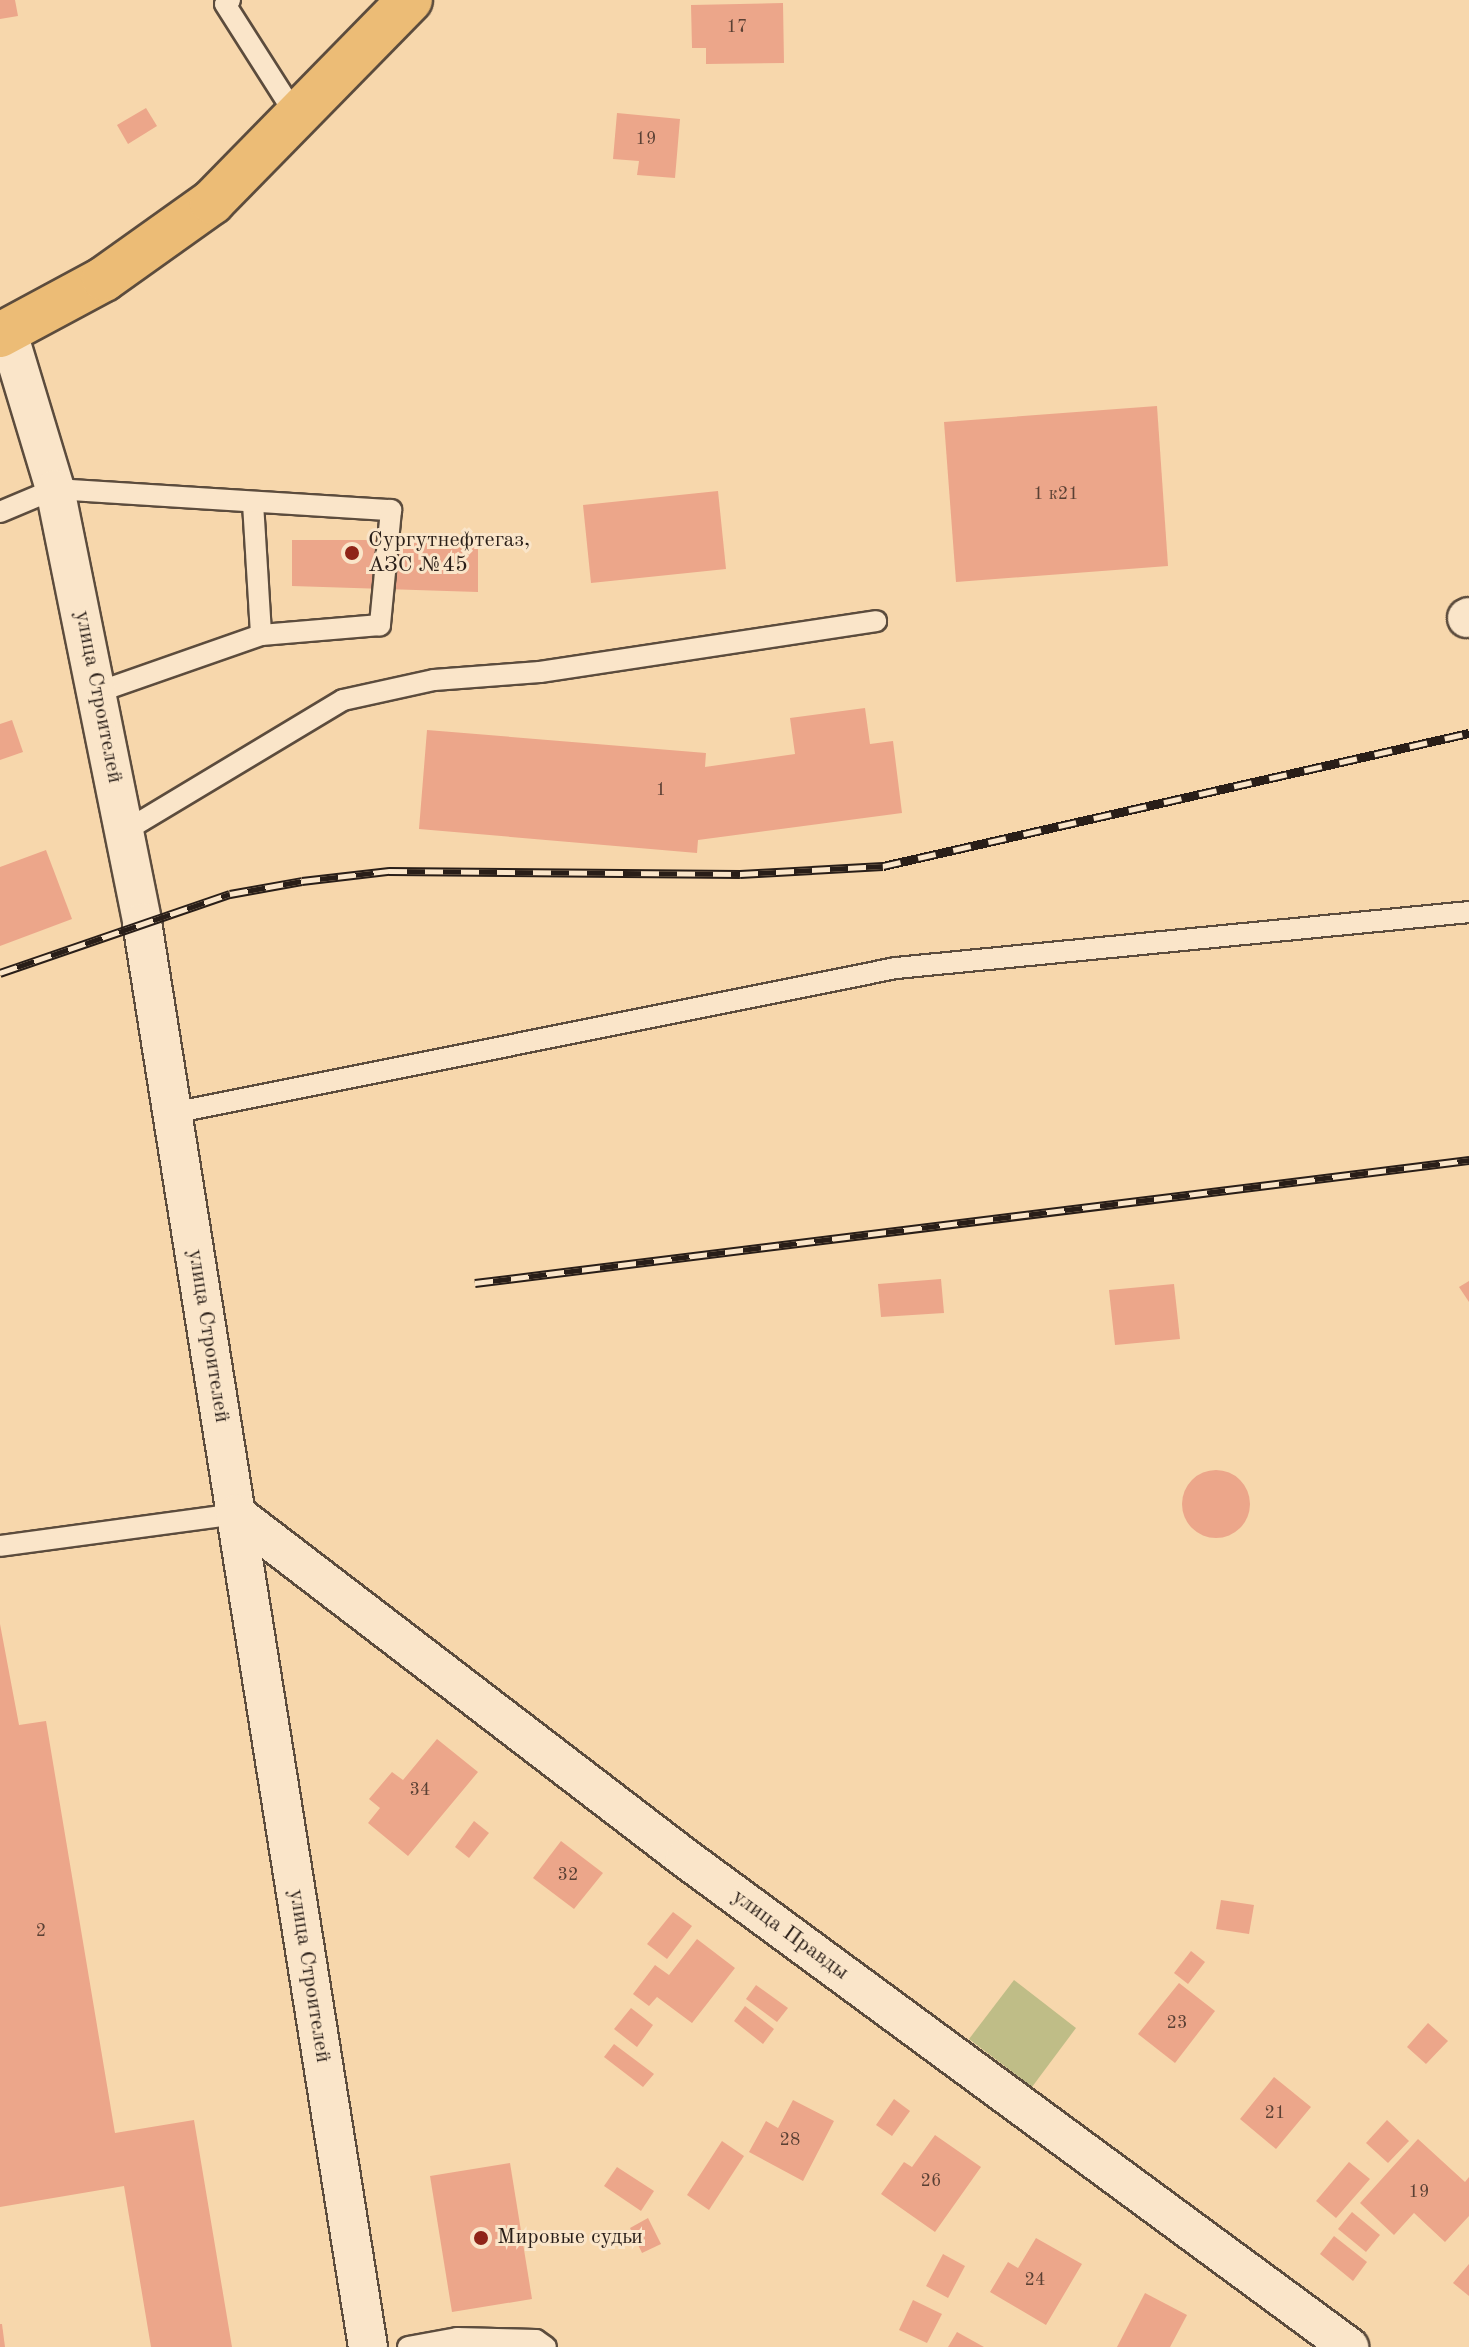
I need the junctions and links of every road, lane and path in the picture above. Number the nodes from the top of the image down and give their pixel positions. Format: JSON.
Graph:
{"nodes":[{"id":1,"x":230,"y":0,"type":"edge"},
{"id":2,"x":410,"y":0,"type":"edge"},
{"id":3,"x":297,"y":117,"type":"junction"},
{"id":4,"x":4,"y":334,"type":"edge"},
{"id":5,"x":55,"y":489,"type":"junction"},
{"id":6,"x":253,"y":503,"type":"junction"},
{"id":7,"x":0,"y":512,"type":"edge"},
{"id":8,"x":876,"y":621,"type":"dead end"},
{"id":9,"x":261,"y":635,"type":"junction"},
{"id":10,"x":98,"y":692,"type":"junction"},
{"id":11,"x":125,"y":831,"type":"junction"},
{"id":12,"x":1469,"y":912,"type":"edge"},
{"id":13,"x":173,"y":1113,"type":"junction"},
{"id":14,"x":236,"y":1514,"type":"junction"},
{"id":15,"x":0,"y":1546,"type":"edge"},
{"id":16,"x":368,"y":2347,"type":"edge"},
{"id":17,"x":408,"y":2347,"type":"edge"},
{"id":18,"x":546,"y":2347,"type":"edge"},
{"id":19,"x":1349,"y":2347,"type":"edge"}],
"edges":[{"from":1,"to":3,"type":"lane"},
{"from":2,"to":3,"type":"main road"},
{"from":3,"to":4,"type":"main road"},
{"from":4,"to":5,"type":"street","name":"улица Строителей"},
{"from":5,"to":6,"type":"lane"},
{"from":5,"to":7,"type":"lane"},
{"from":5,"to":10,"type":"street","name":"улица Строителей"},
{"from":6,"to":9,"type":"lane"},
{"from":6,"to":9,"type":"lane"},
{"from":8,"to":11,"type":"lane"},
{"from":9,"to":10,"type":"lane"},
{"from":10,"to":11,"type":"street","name":"улица Строителей"},
{"from":11,"to":13,"type":"street","name":"улица Строителей"},
{"from":12,"to":13,"type":"lane"},
{"from":13,"to":14,"type":"street","name":"улица Строителей"},
{"from":14,"to":15,"type":"lane"},
{"from":14,"to":16,"type":"street","name":"улица Строителей"},
{"from":14,"to":19,"type":"street","name":"улица Правды"},
{"from":17,"to":18,"type":"lane"}]}
